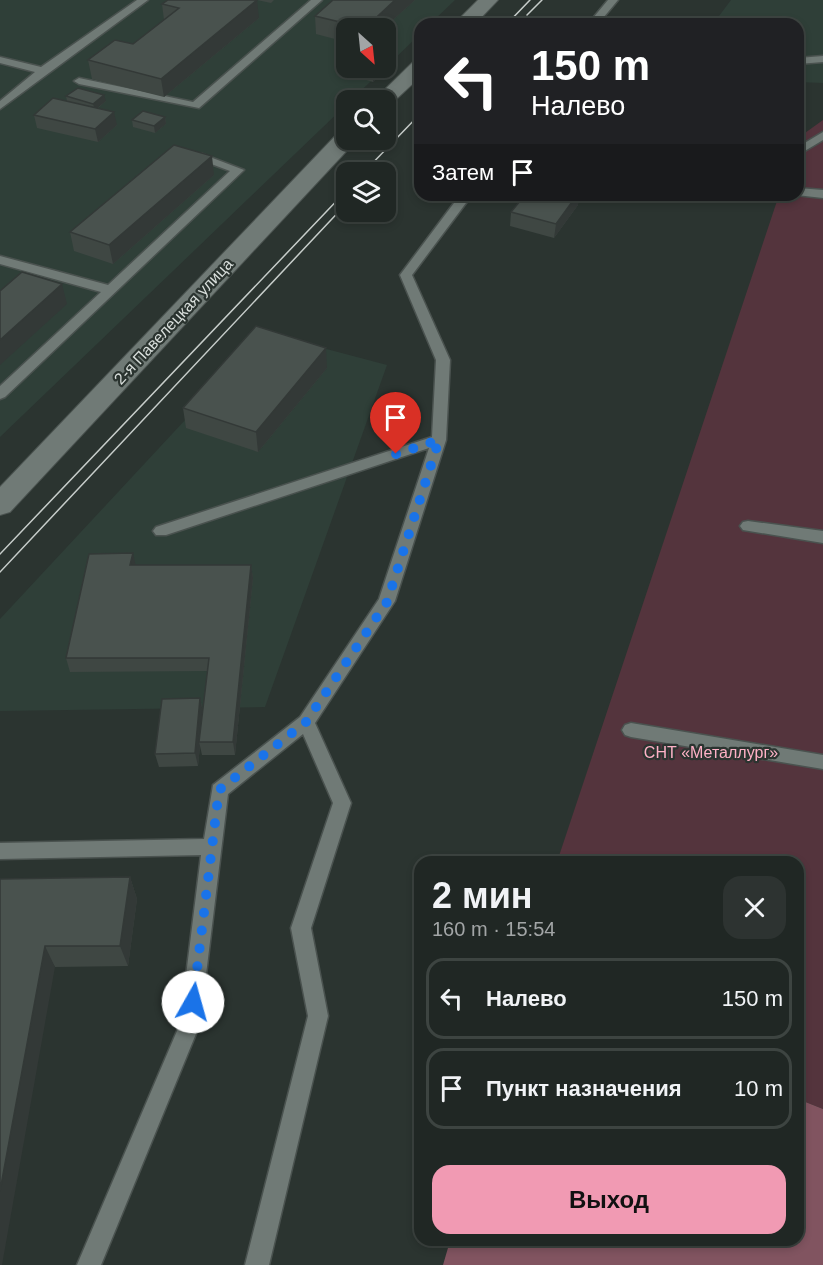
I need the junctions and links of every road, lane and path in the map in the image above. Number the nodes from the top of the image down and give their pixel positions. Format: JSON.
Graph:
{"nodes":[{"id":1,"x":143,"y":0,"type":"edge"},
{"id":2,"x":317,"y":0,"type":"edge"},
{"id":3,"x":489,"y":0,"type":"edge"},
{"id":4,"x":613,"y":0,"type":"edge"},
{"id":5,"x":470,"y":18,"type":"edge"},
{"id":6,"x":598,"y":18,"type":"edge"},
{"id":7,"x":823,"y":59,"type":"edge"},
{"id":8,"x":0,"y":60,"type":"edge"},
{"id":9,"x":804,"y":61,"type":"edge"},
{"id":10,"x":43,"y":71,"type":"junction"},
{"id":11,"x":414,"y":72,"type":"edge"},
{"id":12,"x":79,"y":81,"type":"dead end"},
{"id":13,"x":395,"y":90,"type":"edge"},
{"id":14,"x":0,"y":106,"type":"edge"},
{"id":15,"x":823,"y":135,"type":"edge"},
{"id":16,"x":804,"y":148,"type":"edge"},
{"id":17,"x":336,"y":149,"type":"edge"},
{"id":18,"x":202,"y":157,"type":"edge"},
{"id":19,"x":804,"y":192,"type":"edge"},
{"id":20,"x":823,"y":194,"type":"edge"},
{"id":21,"x":462,"y":201,"type":"edge"},
{"id":22,"x":0,"y":260,"type":"edge"},
{"id":23,"x":110,"y":290,"type":"junction"},
{"id":24,"x":0,"y":394,"type":"edge"},
{"id":25,"x":439,"y":440,"type":"junction"},
{"id":26,"x":0,"y":505,"type":"edge"},
{"id":27,"x":748,"y":526,"type":"dead end"},
{"id":28,"x":161,"y":531,"type":"dead end"},
{"id":29,"x":823,"y":537,"type":"edge"},
{"id":30,"x":306,"y":722,"type":"junction"},
{"id":31,"x":631,"y":730,"type":"dead end"},
{"id":32,"x":823,"y":762,"type":"edge"},
{"id":33,"x":212,"y":847,"type":"junction"},
{"id":34,"x":0,"y":851,"type":"edge"},
{"id":35,"x":89,"y":1265,"type":"edge"},
{"id":36,"x":258,"y":1265,"type":"edge"}],
"edges":[{"from":1,"to":10,"type":"lane"},
{"from":2,"to":12,"type":"lane"},
{"from":3,"to":5,"type":"street"},
{"from":4,"to":6,"type":"lane"},
{"from":7,"to":9,"type":"lane"},
{"from":8,"to":10,"type":"lane"},
{"from":10,"to":14,"type":"lane"},
{"from":11,"to":13,"type":"street"},
{"from":15,"to":16,"type":"lane"},
{"from":17,"to":26,"type":"street","name":"2-я Павелецкая улица"},
{"from":18,"to":23,"type":"lane"},
{"from":19,"to":20,"type":"lane"},
{"from":21,"to":25,"type":"lane"},
{"from":22,"to":23,"type":"lane"},
{"from":23,"to":24,"type":"lane"},
{"from":25,"to":28,"type":"lane"},
{"from":25,"to":30,"type":"lane"},
{"from":27,"to":29,"type":"lane"},
{"from":30,"to":33,"type":"lane"},
{"from":30,"to":36,"type":"lane"},
{"from":31,"to":32,"type":"lane"},
{"from":33,"to":34,"type":"lane"},
{"from":33,"to":35,"type":"lane"}]}
